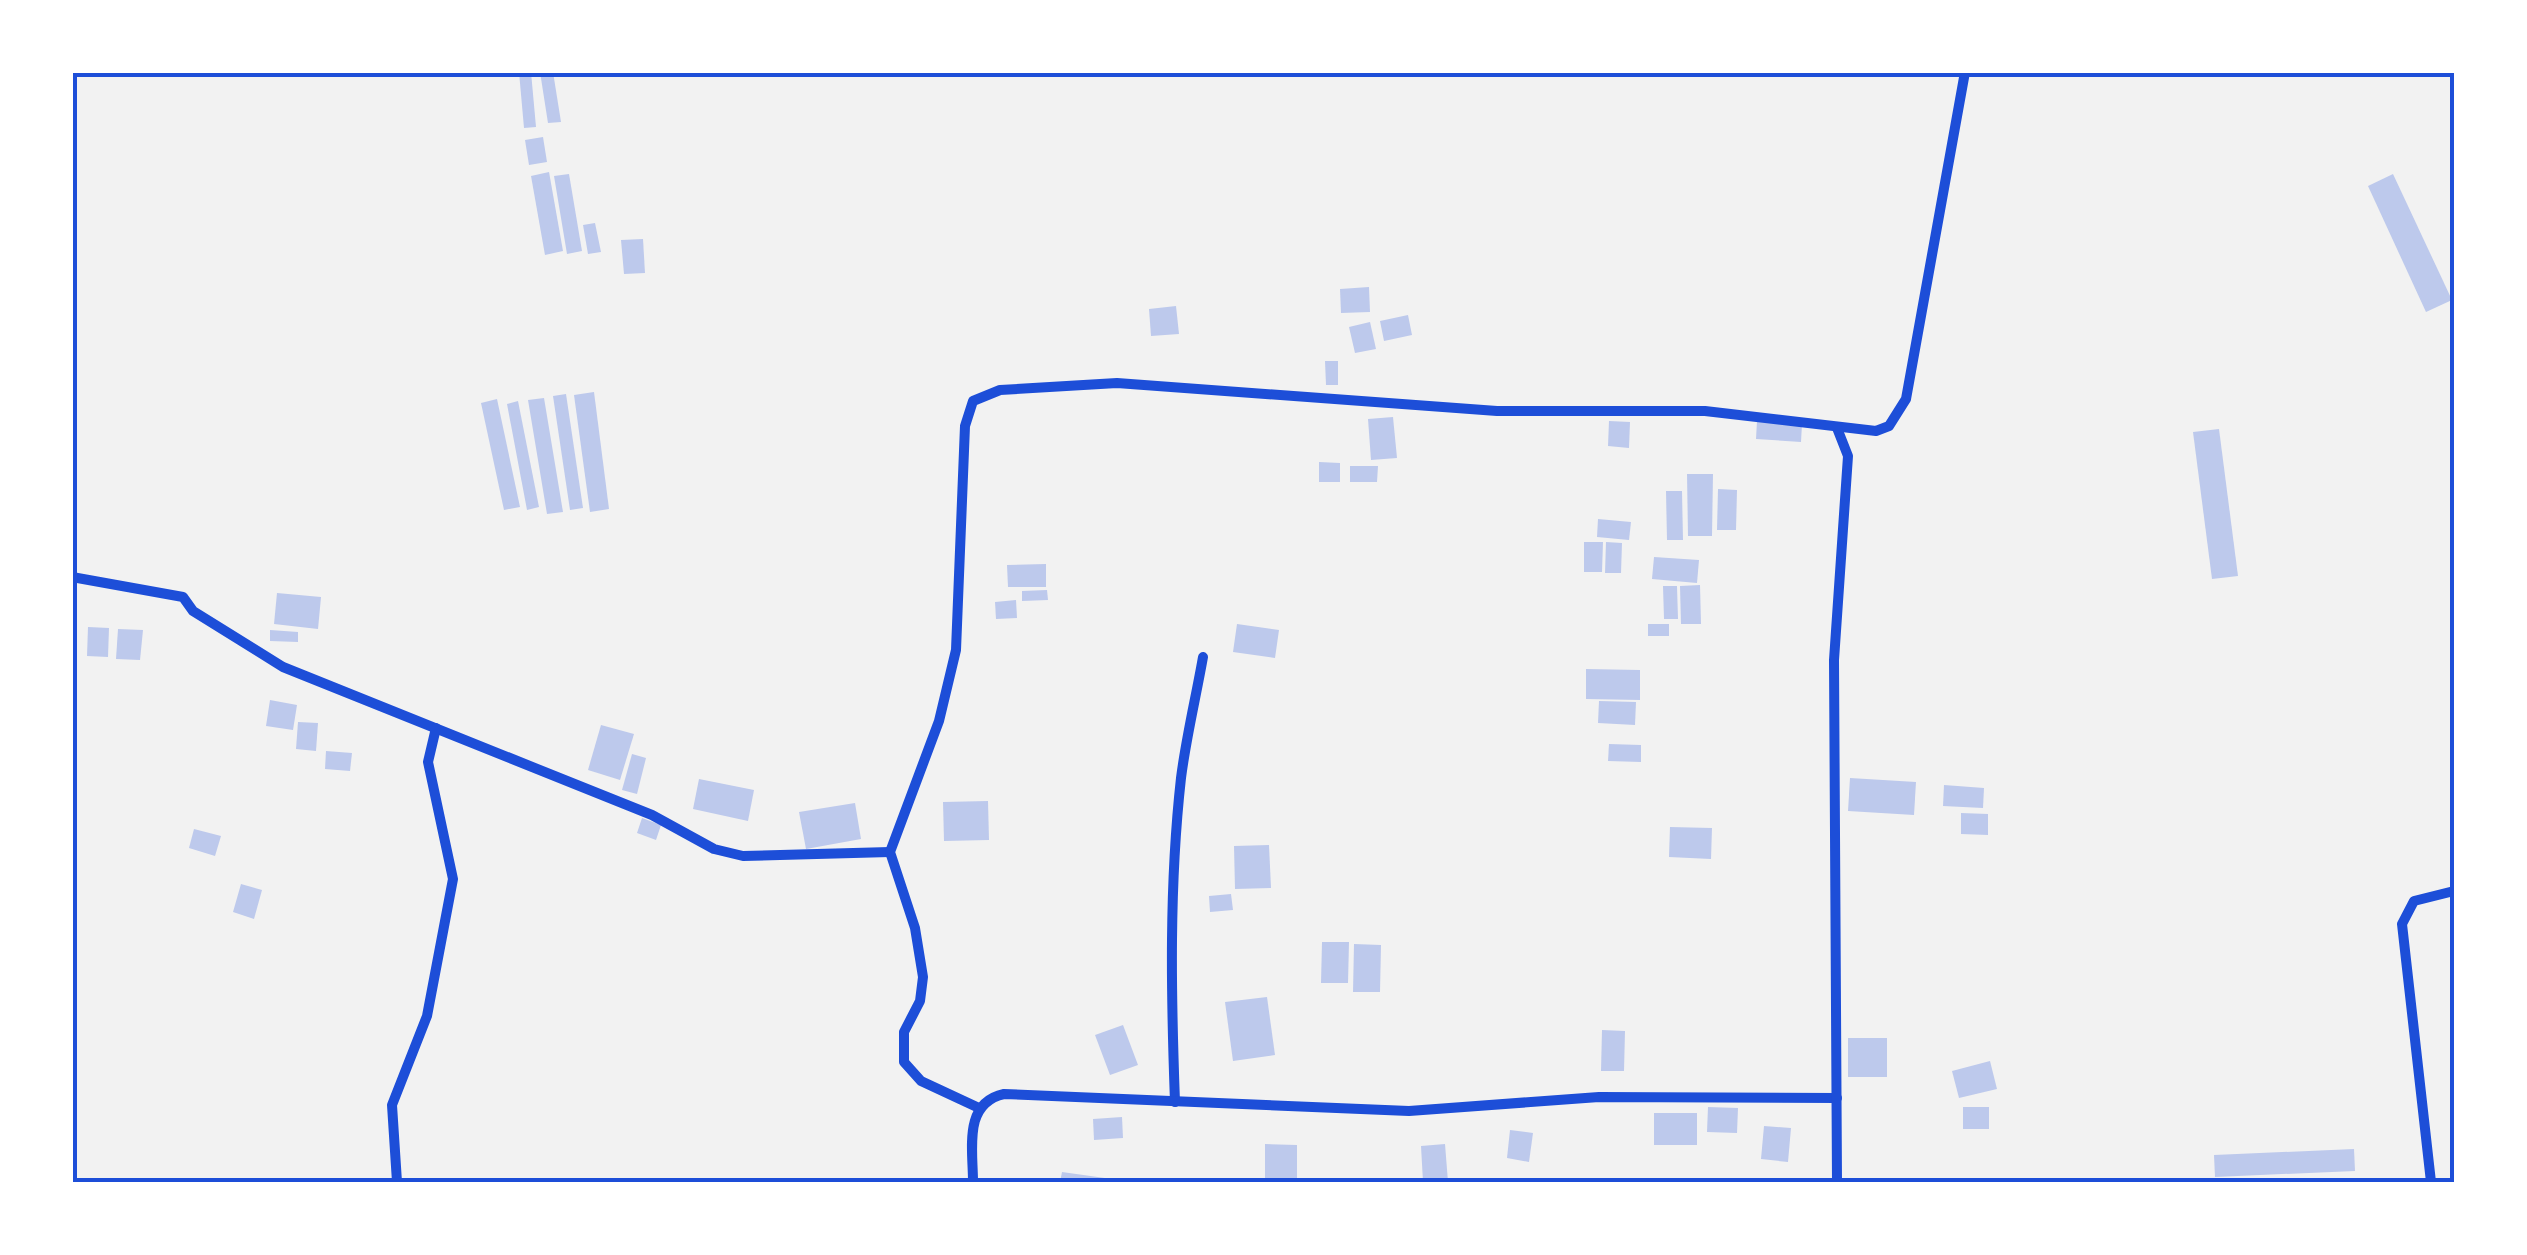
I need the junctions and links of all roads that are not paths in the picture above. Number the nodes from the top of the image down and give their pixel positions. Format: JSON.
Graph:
{"nodes":[{"id":1,"x":1964,"y":72,"type":"edge"},
{"id":2,"x":1837,"y":428,"type":"junction"},
{"id":3,"x":72,"y":577,"type":"edge"},
{"id":4,"x":1203,"y":657,"type":"dead end"},
{"id":5,"x":436,"y":728,"type":"junction"},
{"id":6,"x":890,"y":852,"type":"junction"},
{"id":7,"x":2454,"y":891,"type":"edge"},
{"id":8,"x":1837,"y":1098,"type":"junction"},
{"id":9,"x":1175,"y":1102,"type":"junction"},
{"id":10,"x":978,"y":1108,"type":"junction"},
{"id":11,"x":398,"y":1182,"type":"edge"},
{"id":12,"x":973,"y":1182,"type":"edge"},
{"id":13,"x":1837,"y":1182,"type":"edge"},
{"id":14,"x":2430,"y":1182,"type":"edge"}],
"edges":[{"from":1,"to":2,"type":"street"},
{"from":2,"to":6,"type":"street"},
{"from":2,"to":8,"type":"street"},
{"from":3,"to":5,"type":"street"},
{"from":4,"to":9,"type":"street"},
{"from":5,"to":6,"type":"street"},
{"from":5,"to":11,"type":"street"},
{"from":6,"to":10,"type":"street"},
{"from":7,"to":14,"type":"street"},
{"from":8,"to":9,"type":"street"},
{"from":8,"to":13,"type":"street"},
{"from":9,"to":10,"type":"street"},
{"from":10,"to":12,"type":"street"}]}
